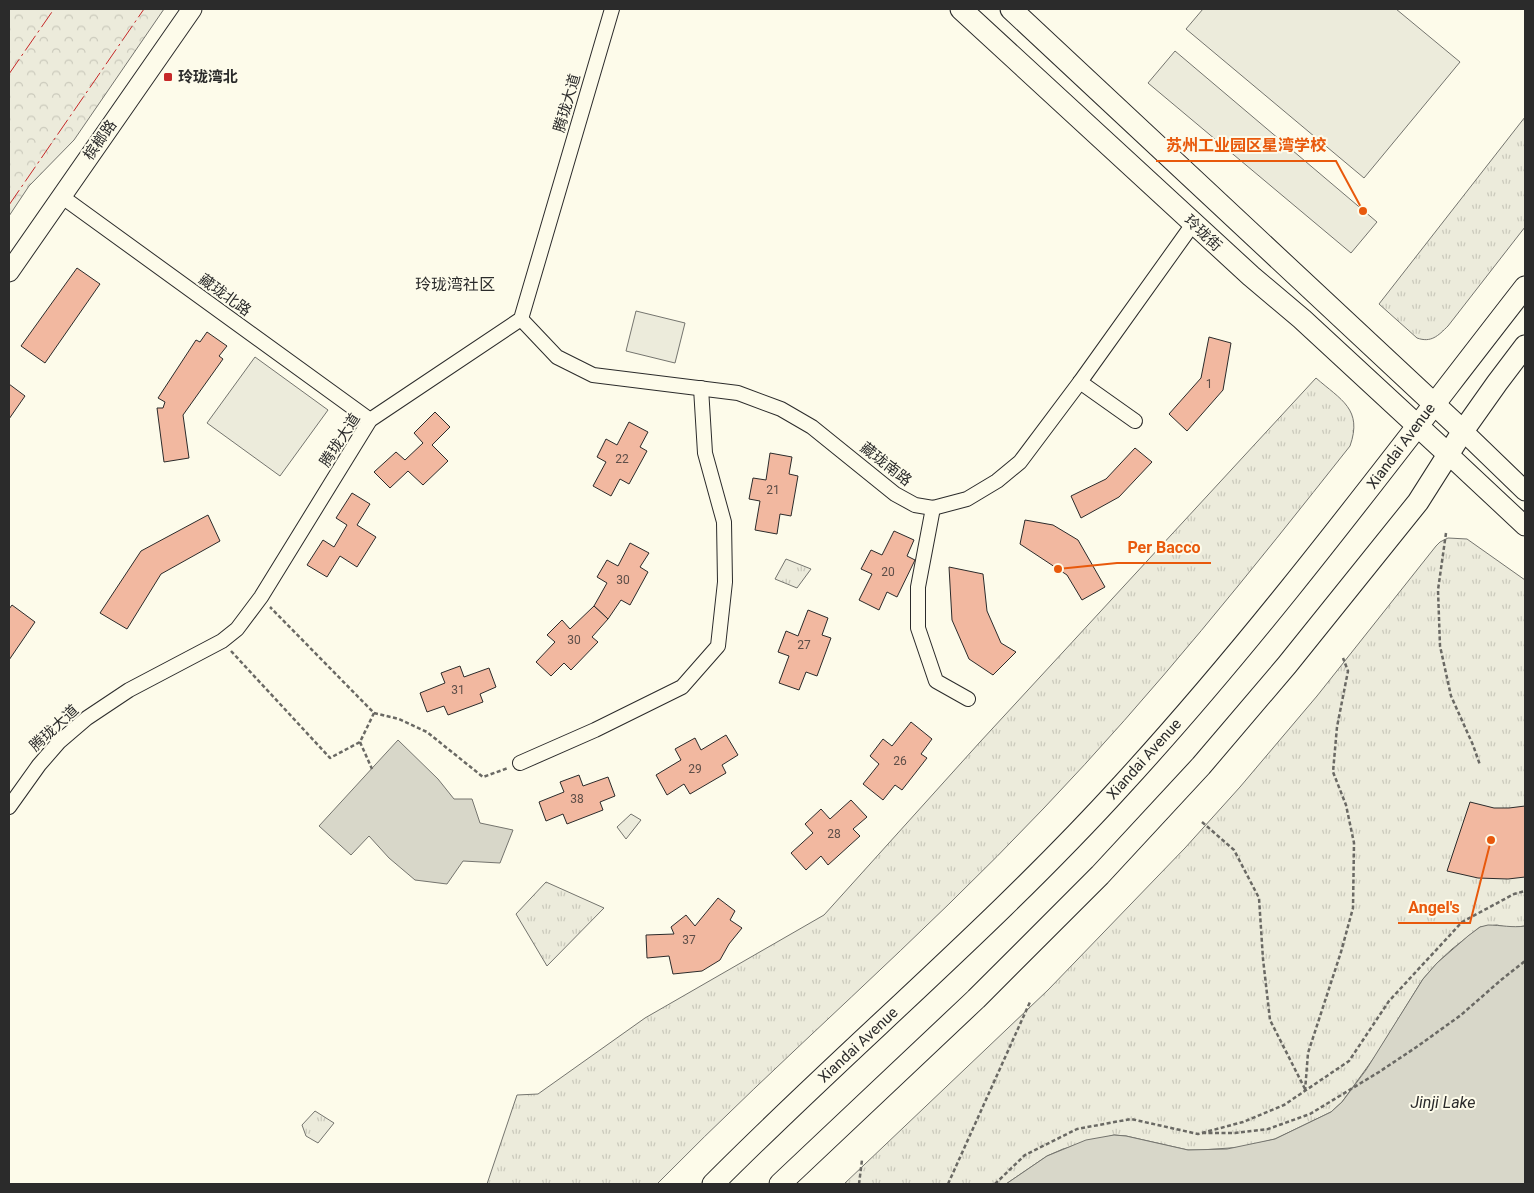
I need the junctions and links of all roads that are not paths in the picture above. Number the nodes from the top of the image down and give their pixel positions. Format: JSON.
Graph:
{"nodes":[{"id":1,"x":192,"y":9,"type":"edge"},
{"id":2,"x":612,"y":9,"type":"edge"},
{"id":3,"x":961,"y":9,"type":"edge"},
{"id":4,"x":1011,"y":9,"type":"edge"},
{"id":5,"x":61,"y":196,"type":"junction"},
{"id":6,"x":1193,"y":224,"type":"junction"},
{"id":7,"x":9,"y":272,"type":"edge"},
{"id":8,"x":1525,"y":288,"type":"edge"},
{"id":9,"x":521,"y":319,"type":"junction"},
{"id":10,"x":1525,"y":346,"type":"edge"},
{"id":11,"x":1080,"y":382,"type":"junction"},
{"id":12,"x":701,"y":388,"type":"junction"},
{"id":13,"x":1434,"y":403,"type":"junction"},
{"id":14,"x":370,"y":420,"type":"junction"},
{"id":15,"x":1135,"y":421,"type":"dead end"},
{"id":16,"x":1418,"y":425,"type":"junction"},
{"id":17,"x":1463,"y":431,"type":"junction"},
{"id":18,"x":1448,"y":454,"type":"junction"},
{"id":19,"x":1525,"y":491,"type":"edge"},
{"id":20,"x":933,"y":508,"type":"junction"},
{"id":21,"x":1525,"y":526,"type":"edge"},
{"id":22,"x":968,"y":699,"type":"dead end"},
{"id":23,"x":520,"y":764,"type":"road end"},
{"id":24,"x":9,"y":807,"type":"edge"},
{"id":25,"x":713,"y":1184,"type":"edge"},
{"id":26,"x":780,"y":1184,"type":"edge"}],
"edges":[{"from":1,"to":5,"type":"main road","name":"槟榔路"},
{"from":2,"to":9,"type":"street","name":"腾珑大道"},
{"from":3,"to":6,"type":"main road","name":"玲珑街"},
{"from":4,"to":13,"type":"main road"},
{"from":5,"to":7,"type":"main road","name":"槟榔路"},
{"from":5,"to":14,"type":"street","name":"藏珑北路"},
{"from":6,"to":11,"type":"street","name":"藏珑南路"},
{"from":6,"to":16,"type":"main road","name":"玲珑街"},
{"from":8,"to":13,"type":"main road","name":"Xiandai Avenue"},
{"from":9,"to":12,"type":"street","name":"藏珑南路"},
{"from":9,"to":14,"type":"street","name":"腾珑大道"},
{"from":10,"to":17,"type":"main road"},
{"from":11,"to":15,"type":"street"},
{"from":11,"to":20,"type":"street","name":"藏珑南路"},
{"from":12,"to":20,"type":"street","name":"藏珑南路"},
{"from":12,"to":23,"type":"street"},
{"from":13,"to":16,"type":"main road","name":"Xiandai Avenue"},
{"from":13,"to":17,"type":"main road"},
{"from":14,"to":24,"type":"street","name":"腾珑大道"},
{"from":16,"to":18,"type":"main road","name":"玲珑街"},
{"from":16,"to":25,"type":"main road","name":"Xiandai Avenue"},
{"from":17,"to":18,"type":"main road"},
{"from":17,"to":19,"type":"main road"},
{"from":18,"to":21,"type":"main road"},
{"from":18,"to":26,"type":"main road"},
{"from":20,"to":22,"type":"street"}]}
